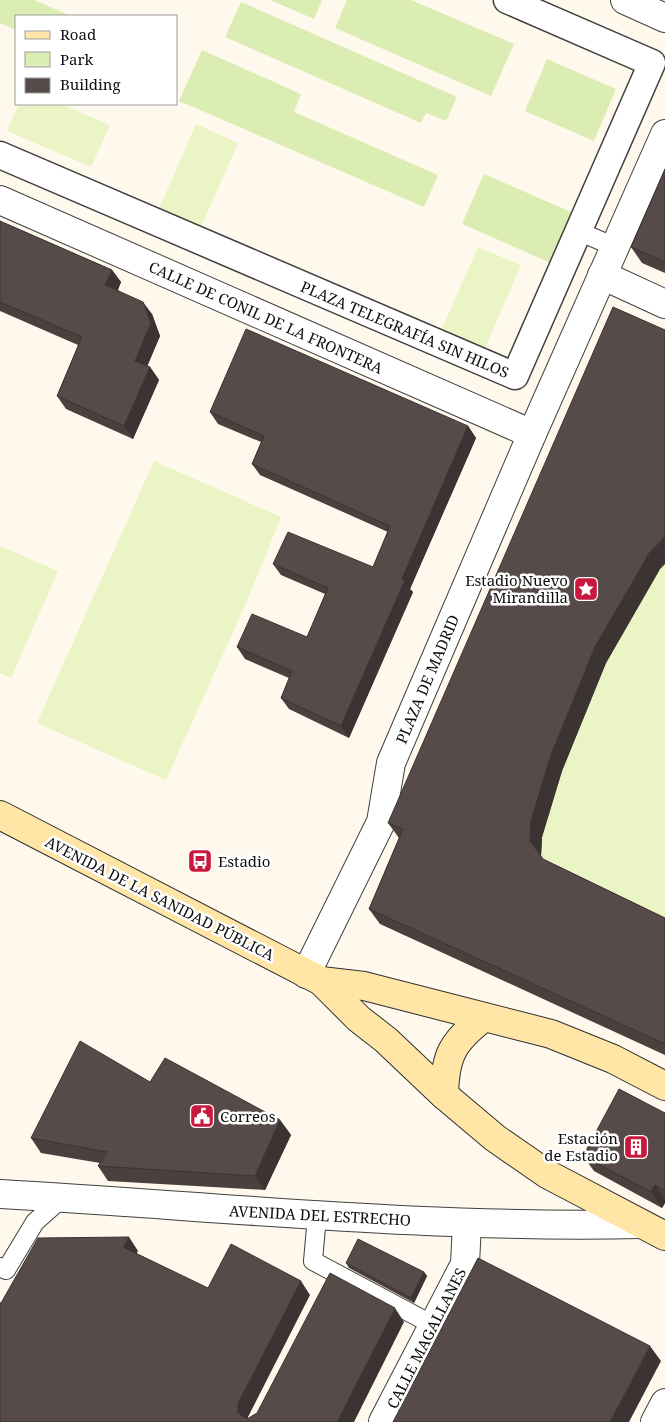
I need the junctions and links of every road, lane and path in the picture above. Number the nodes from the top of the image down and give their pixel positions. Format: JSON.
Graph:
{"nodes":[{"id":1,"x":507,"y":0,"type":"edge"},
{"id":2,"x":625,"y":0,"type":"edge"},
{"id":3,"x":665,"y":18,"type":"edge"},
{"id":4,"x":665,"y":134,"type":"edge"},
{"id":5,"x":0,"y":156,"type":"edge"},
{"id":6,"x":0,"y":200,"type":"edge"},
{"id":7,"x":578,"y":232,"type":"junction"},
{"id":8,"x":615,"y":247,"type":"junction"},
{"id":9,"x":602,"y":275,"type":"junction"},
{"id":10,"x":665,"y":304,"type":"edge"},
{"id":11,"x":532,"y":434,"type":"junction"},
{"id":12,"x":0,"y":815,"type":"edge"},
{"id":13,"x":313,"y":978,"type":"junction"},
{"id":14,"x":483,"y":1018,"type":"junction"},
{"id":15,"x":665,"y":1086,"type":"edge"},
{"id":16,"x":444,"y":1095,"type":"junction"},
{"id":17,"x":0,"y":1194,"type":"edge"},
{"id":18,"x":62,"y":1198,"type":"junction"},
{"id":19,"x":318,"y":1216,"type":"junction"},
{"id":20,"x":467,"y":1223,"type":"junction"},
{"id":21,"x":653,"y":1230,"type":"edge"},
{"id":22,"x":334,"y":1272,"type":"junction"},
{"id":23,"x":2,"y":1273,"type":"edge"},
{"id":24,"x":325,"y":1290,"type":"edge"},
{"id":25,"x":434,"y":1325,"type":"junction"},
{"id":26,"x":665,"y":1403,"type":"edge"},
{"id":27,"x":383,"y":1422,"type":"edge"},
{"id":28,"x":655,"y":1422,"type":"edge"}],
"edges":[{"from":1,"to":7,"type":"street","name":"PLAZA TELEGRAFÍA SIN HILOS"},
{"from":2,"to":3,"type":"street"},
{"from":4,"to":8,"type":"street","name":"PLAZA DE MADRID"},
{"from":5,"to":7,"type":"street","name":"PLAZA TELEGRAFÍA SIN HILOS"},
{"from":6,"to":11,"type":"street","name":"CALLE DE CONIL DE LA FRONTERA"},
{"from":7,"to":8,"type":"lane"},
{"from":8,"to":9,"type":"street","name":"PLAZA DE MADRID"},
{"from":9,"to":10,"type":"street"},
{"from":9,"to":11,"type":"street","name":"PLAZA DE MADRID"},
{"from":11,"to":13,"type":"street","name":"PLAZA DE MADRID"},
{"from":12,"to":13,"type":"main road","name":"AVENIDA DE LA SANIDAD PÚBLICA"},
{"from":13,"to":14,"type":"main road","name":"AVENIDA DE LA SANIDAD PÚBLICA"},
{"from":13,"to":16,"type":"main road","name":"AVENIDA DE LA SANIDAD PÚBLICA"},
{"from":14,"to":15,"type":"main road","name":"AVENIDA DE LA SANIDAD PÚBLICA"},
{"from":14,"to":16,"type":"main road"},
{"from":16,"to":21,"type":"main road","name":"AVENIDA DE LA SANIDAD PÚBLICA"},
{"from":17,"to":18,"type":"street","name":"AVENIDA DEL ESTRECHO"},
{"from":18,"to":19,"type":"street","name":"AVENIDA DEL ESTRECHO"},
{"from":18,"to":23,"type":"lane"},
{"from":19,"to":20,"type":"street","name":"AVENIDA DEL ESTRECHO"},
{"from":19,"to":22,"type":"lane"},
{"from":20,"to":21,"type":"street","name":"AVENIDA DEL ESTRECHO"},
{"from":20,"to":25,"type":"street","name":"CALLE MAGALLANES"},
{"from":22,"to":24,"type":"lane"},
{"from":22,"to":25,"type":"lane"},
{"from":25,"to":27,"type":"street","name":"CALLE MAGALLANES"},
{"from":26,"to":28,"type":"street"}]}
